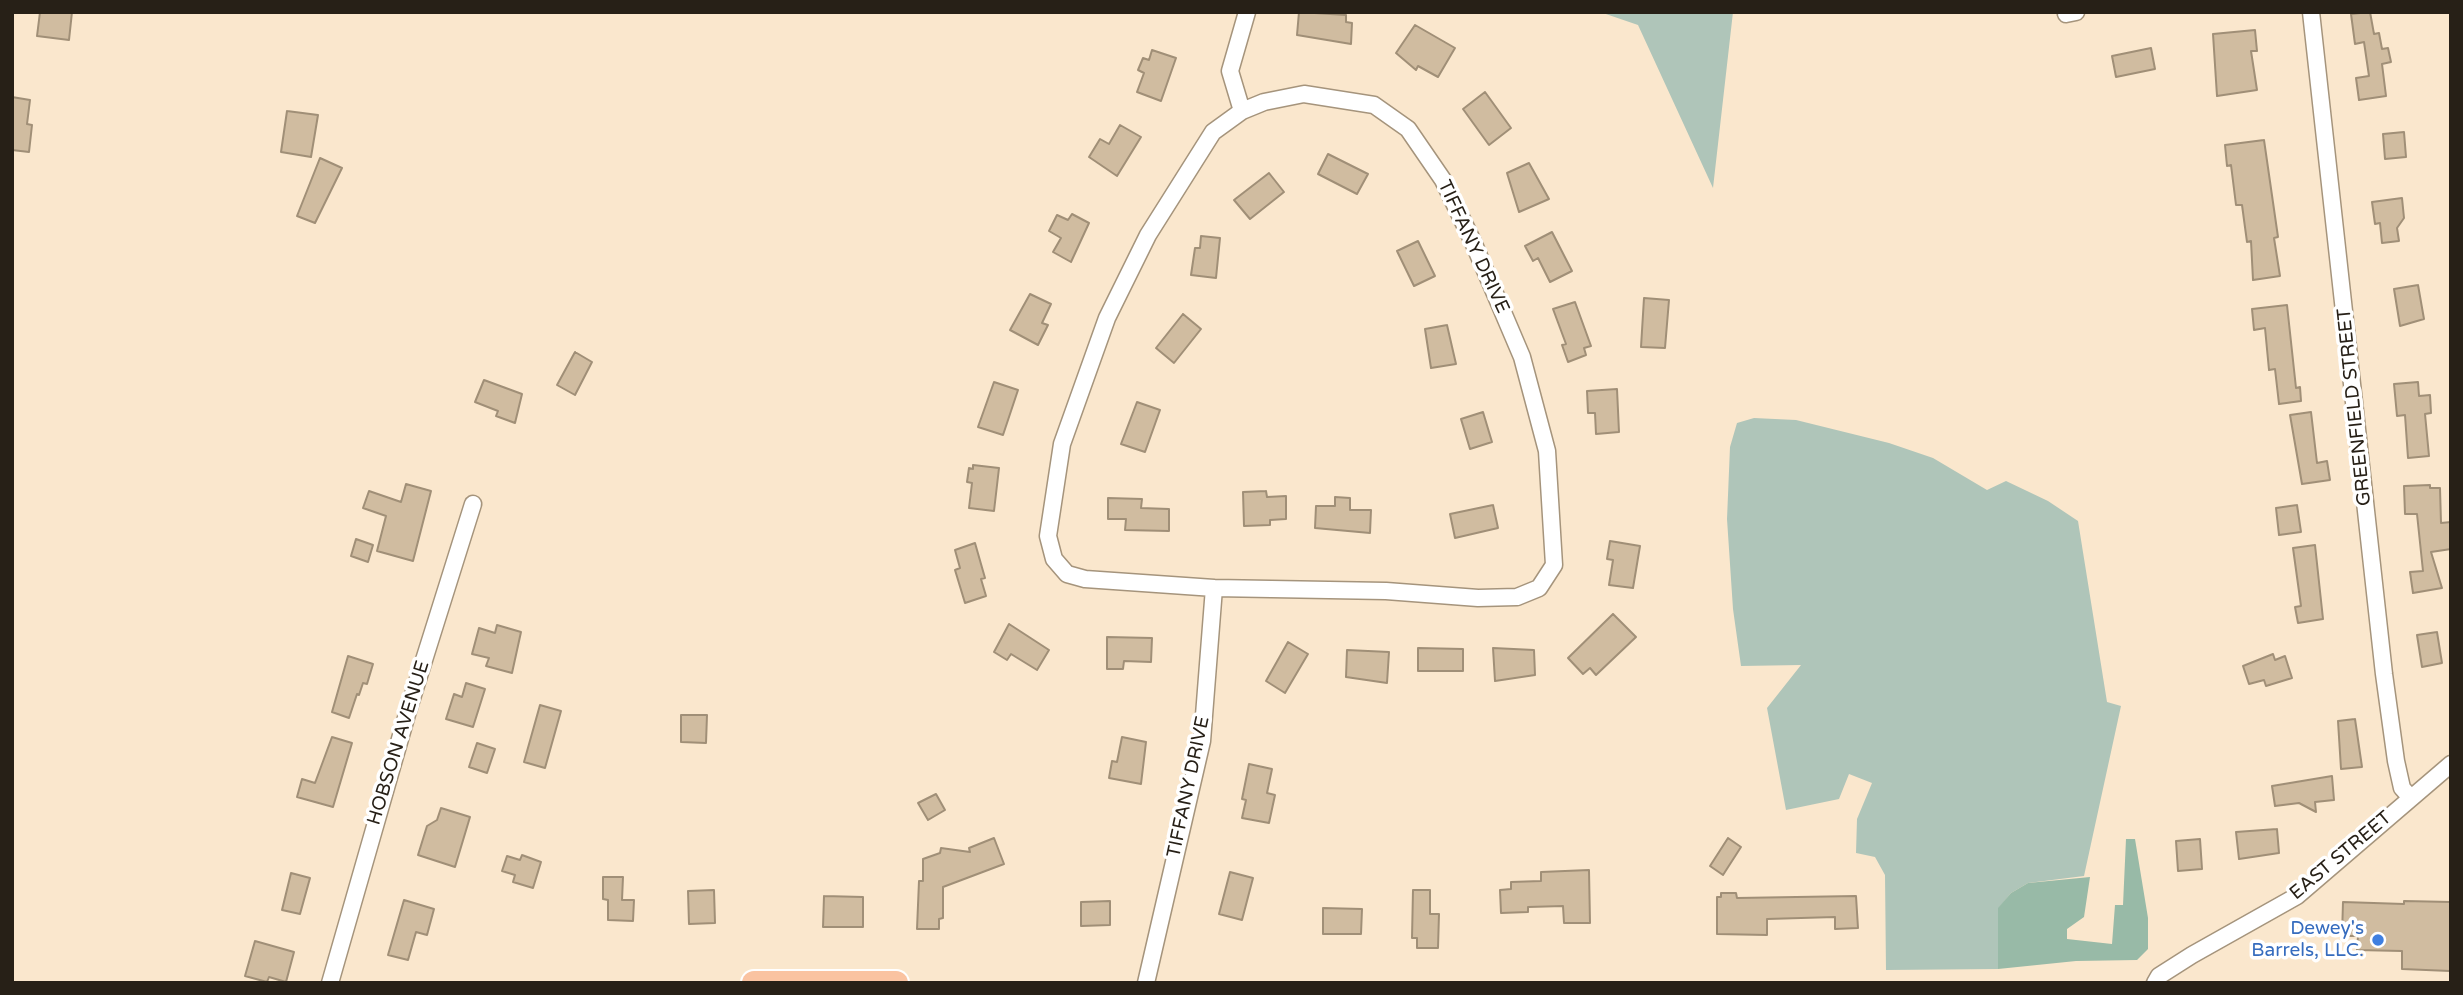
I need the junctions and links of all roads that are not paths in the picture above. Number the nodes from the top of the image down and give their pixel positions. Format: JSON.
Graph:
{"nodes":[{"id":1,"x":1247,"y":12,"type":"edge"},
{"id":2,"x":2311,"y":12,"type":"edge"},
{"id":3,"x":1242,"y":111,"type":"junction"},
{"id":4,"x":472,"y":504,"type":"dead end"},
{"id":5,"x":1214,"y":588,"type":"junction"},
{"id":6,"x":2451,"y":764,"type":"edge"},
{"id":7,"x":2411,"y":798,"type":"junction"},
{"id":8,"x":330,"y":983,"type":"edge"},
{"id":9,"x":754,"y":983,"type":"edge"},
{"id":10,"x":896,"y":983,"type":"edge"},
{"id":11,"x":1146,"y":983,"type":"edge"},
{"id":12,"x":2155,"y":983,"type":"edge"}],
"edges":[{"from":1,"to":3,"type":"street"},
{"from":2,"to":7,"type":"street","name":"GREENFIELD STREET"},
{"from":3,"to":5,"type":"street","name":"TIFFANY DRIVE"},
{"from":3,"to":5,"type":"street","name":"TIFFANY DRIVE"},
{"from":4,"to":8,"type":"street","name":"HOBSON AVENUE"},
{"from":5,"to":11,"type":"street","name":"TIFFANY DRIVE"},
{"from":6,"to":7,"type":"street","name":"EAST STREET"},
{"from":7,"to":12,"type":"street","name":"EAST STREET"},
{"from":9,"to":10,"type":"main road"}]}
